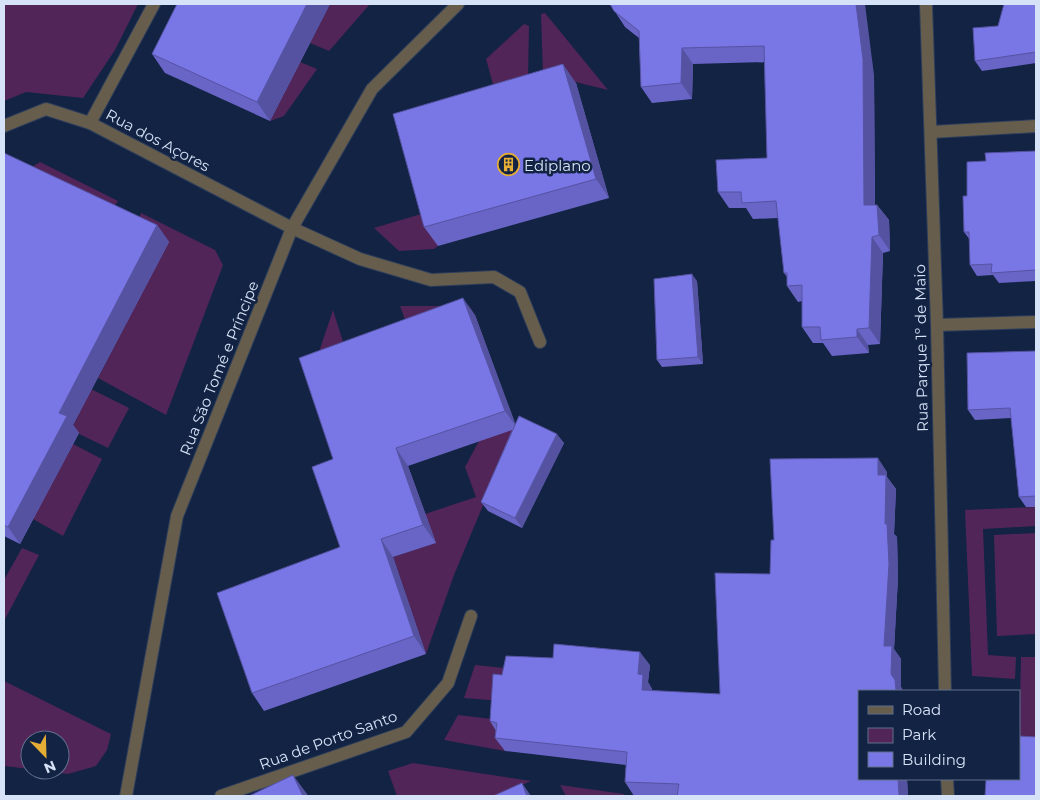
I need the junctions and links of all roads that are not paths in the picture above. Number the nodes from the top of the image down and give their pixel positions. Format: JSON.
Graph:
{"nodes":[{"id":1,"x":154,"y":4,"type":"edge"},
{"id":2,"x":458,"y":4,"type":"edge"},
{"id":3,"x":926,"y":4,"type":"edge"},
{"id":4,"x":90,"y":123,"type":"junction"},
{"id":5,"x":4,"y":126,"type":"edge"},
{"id":6,"x":1036,"y":126,"type":"edge"},
{"id":7,"x":931,"y":132,"type":"junction"},
{"id":8,"x":292,"y":228,"type":"junction"},
{"id":9,"x":1036,"y":322,"type":"edge"},
{"id":10,"x":937,"y":325,"type":"junction"},
{"id":11,"x":540,"y":342,"type":"dead end"},
{"id":12,"x":471,"y":616,"type":"dead end"},
{"id":13,"x":945,"y":690,"type":"edge"},
{"id":14,"x":947,"y":780,"type":"edge"},
{"id":15,"x":126,"y":796,"type":"edge"},
{"id":16,"x":221,"y":796,"type":"edge"},
{"id":17,"x":948,"y":796,"type":"edge"}],
"edges":[{"from":1,"to":4,"type":"street"},
{"from":2,"to":8,"type":"street","name":"Rua São Tomé e Príncipe"},
{"from":3,"to":7,"type":"street","name":"Rua Parque 1º de Maio"},
{"from":4,"to":5,"type":"street","name":"Rua dos Açores"},
{"from":4,"to":8,"type":"street","name":"Rua dos Açores"},
{"from":6,"to":7,"type":"street"},
{"from":7,"to":10,"type":"street","name":"Rua Parque 1º de Maio"},
{"from":8,"to":11,"type":"street"},
{"from":8,"to":15,"type":"street","name":"Rua São Tomé e Príncipe"},
{"from":9,"to":10,"type":"street"},
{"from":10,"to":13,"type":"street","name":"Rua Parque 1º de Maio"},
{"from":12,"to":16,"type":"street","name":"Rua de Porto Santo"},
{"from":14,"to":17,"type":"street"}]}
